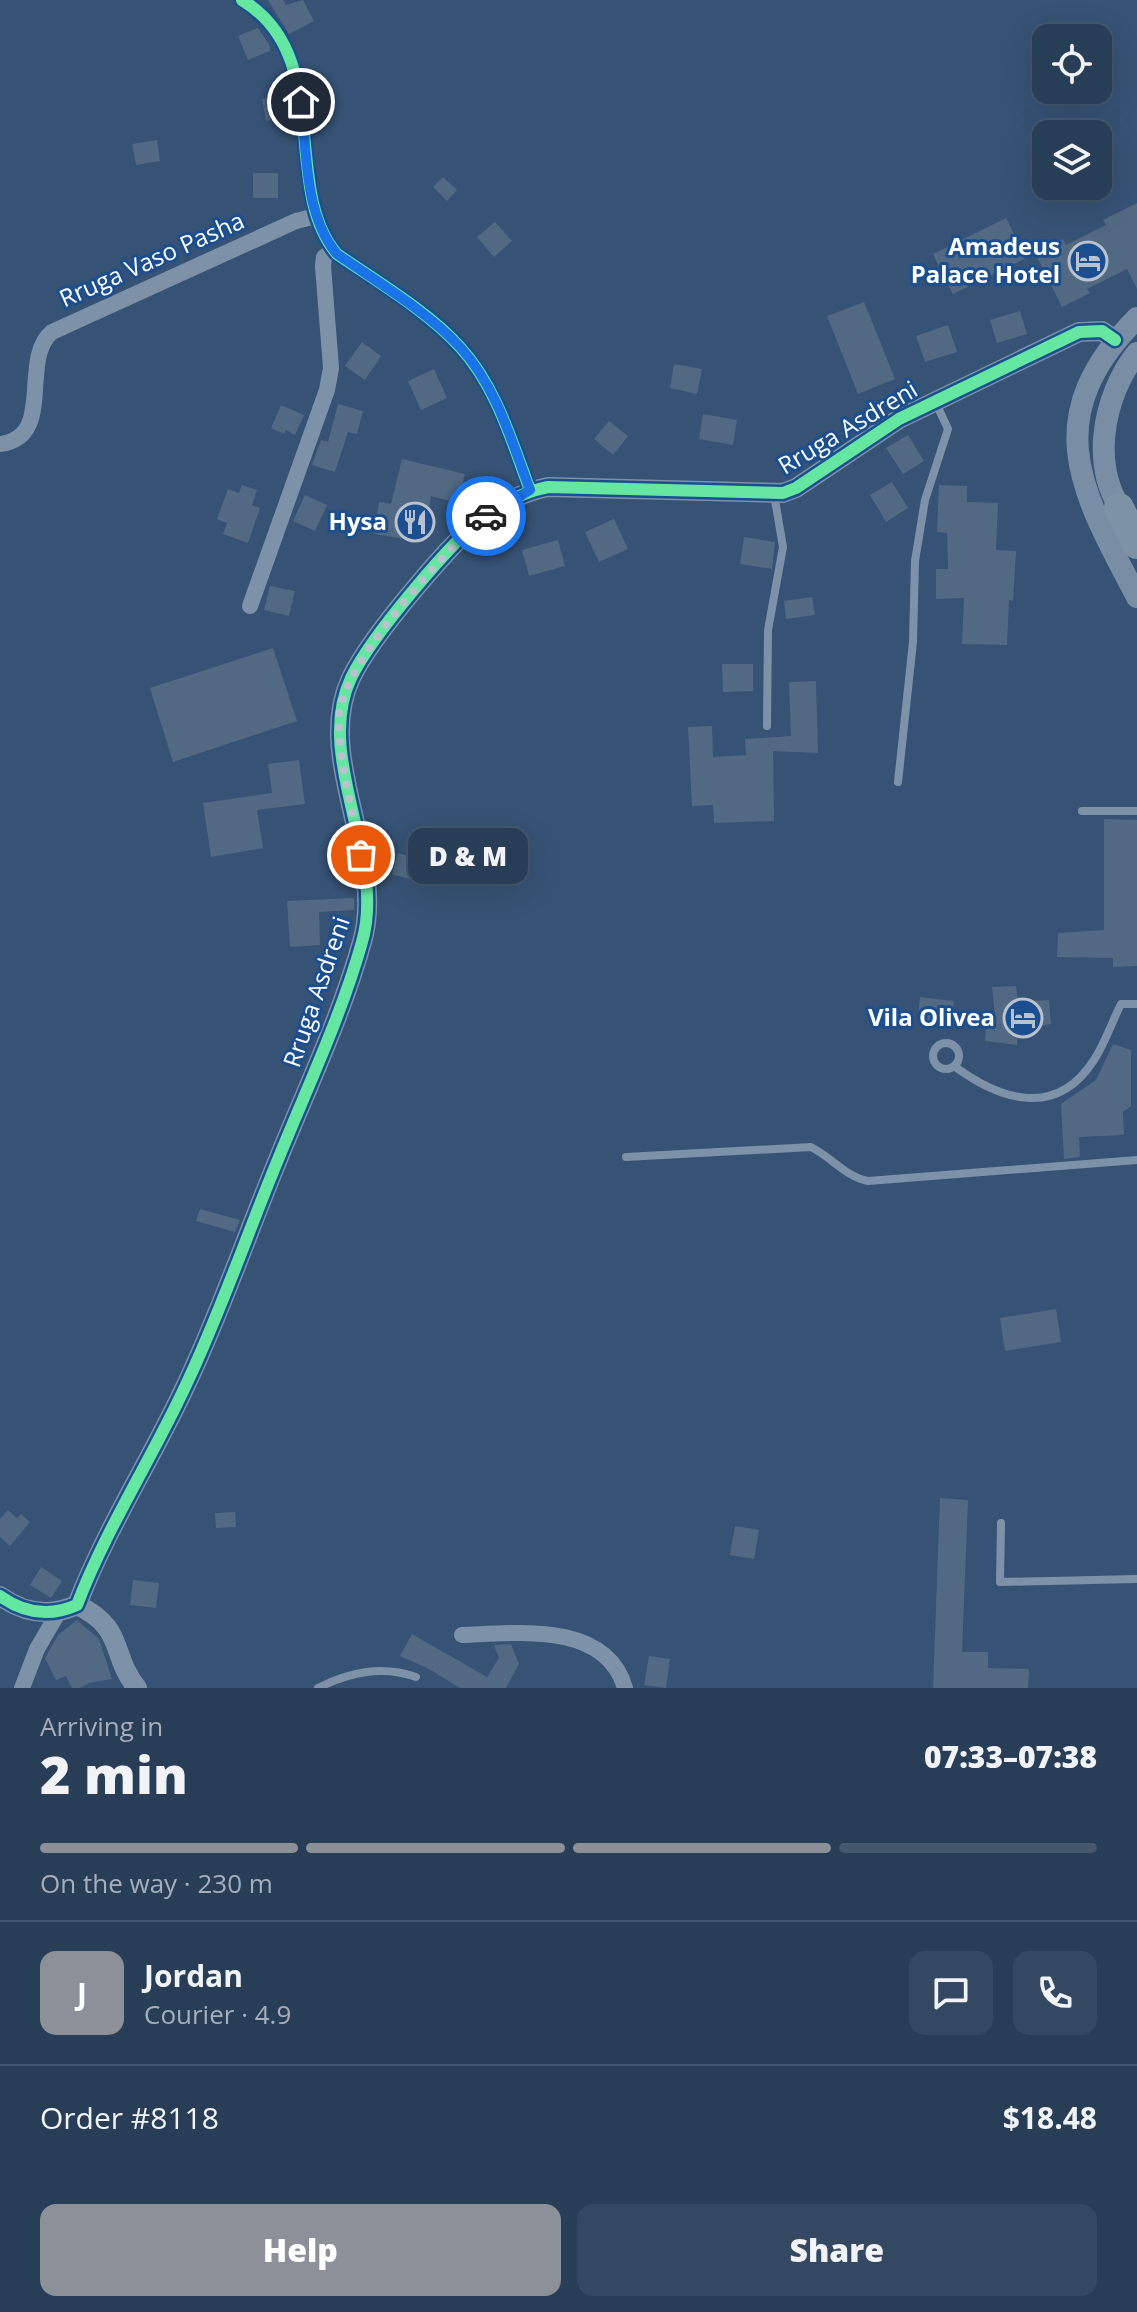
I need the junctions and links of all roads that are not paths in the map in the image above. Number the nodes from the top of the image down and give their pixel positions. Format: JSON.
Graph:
{"nodes":[{"id":1,"x":249,"y":1,"type":"edge"},
{"id":2,"x":316,"y":216,"type":"junction"},
{"id":3,"x":334,"y":250,"type":"junction"},
{"id":4,"x":1137,"y":318,"type":"edge"},
{"id":5,"x":1115,"y":340,"type":"junction"},
{"id":6,"x":1137,"y":353,"type":"edge"},
{"id":7,"x":935,"y":400,"type":"junction"},
{"id":8,"x":0,"y":444,"type":"edge"},
{"id":9,"x":530,"y":490,"type":"junction"},
{"id":10,"x":774,"y":494,"type":"junction"},
{"id":11,"x":1128,"y":518,"type":"edge"},
{"id":12,"x":1137,"y":544,"type":"edge"},
{"id":13,"x":1137,"y":597,"type":"edge"},
{"id":14,"x":250,"y":606,"type":"dead end"},
{"id":15,"x":767,"y":726,"type":"dead end"},
{"id":16,"x":898,"y":782,"type":"dead end"},
{"id":17,"x":1082,"y":811,"type":"dead end"},
{"id":18,"x":1137,"y":811,"type":"edge"},
{"id":19,"x":1137,"y":1004,"type":"edge"},
{"id":20,"x":954,"y":1066,"type":"dead end"},
{"id":21,"x":626,"y":1157,"type":"dead end"},
{"id":22,"x":1137,"y":1160,"type":"edge"},
{"id":23,"x":1001,"y":1523,"type":"dead end"},
{"id":24,"x":1137,"y":1579,"type":"edge"},
{"id":25,"x":0,"y":1596,"type":"edge"},
{"id":26,"x":77,"y":1605,"type":"junction"},
{"id":27,"x":58,"y":1613,"type":"junction"},
{"id":28,"x":462,"y":1635,"type":"dead end"},
{"id":29,"x":416,"y":1677,"type":"dead end"},
{"id":30,"x":22,"y":1688,"type":"edge"},
{"id":31,"x":137,"y":1688,"type":"edge"},
{"id":32,"x":318,"y":1688,"type":"edge"},
{"id":33,"x":625,"y":1688,"type":"edge"}],
"edges":[{"from":1,"to":2,"type":"street"},
{"from":2,"to":3,"type":"street"},
{"from":2,"to":8,"type":"street","name":"Rruga Vaso Pasha"},
{"from":3,"to":9,"type":"street"},
{"from":3,"to":14,"type":"street"},
{"from":4,"to":5,"type":"main road"},
{"from":5,"to":7,"type":"street","name":"Rruga Asdreni"},
{"from":5,"to":13,"type":"main road"},
{"from":6,"to":11,"type":"main road"},
{"from":7,"to":10,"type":"street","name":"Rruga Asdreni"},
{"from":7,"to":16,"type":"lane","name":"Rruga Asdreni"},
{"from":9,"to":10,"type":"street","name":"Rruga Asdreni"},
{"from":9,"to":26,"type":"street","name":"Rruga Asdreni"},
{"from":10,"to":15,"type":"lane","name":"Rruga Asdreni"},
{"from":11,"to":12,"type":"highway"},
{"from":17,"to":18,"type":"lane"},
{"from":19,"to":20,"type":"lane"},
{"from":21,"to":22,"type":"lane"},
{"from":23,"to":24,"type":"lane"},
{"from":25,"to":27,"type":"street"},
{"from":26,"to":27,"type":"street"},
{"from":26,"to":31,"type":"street"},
{"from":27,"to":30,"type":"street"},
{"from":28,"to":33,"type":"street"},
{"from":29,"to":32,"type":"lane"}]}
